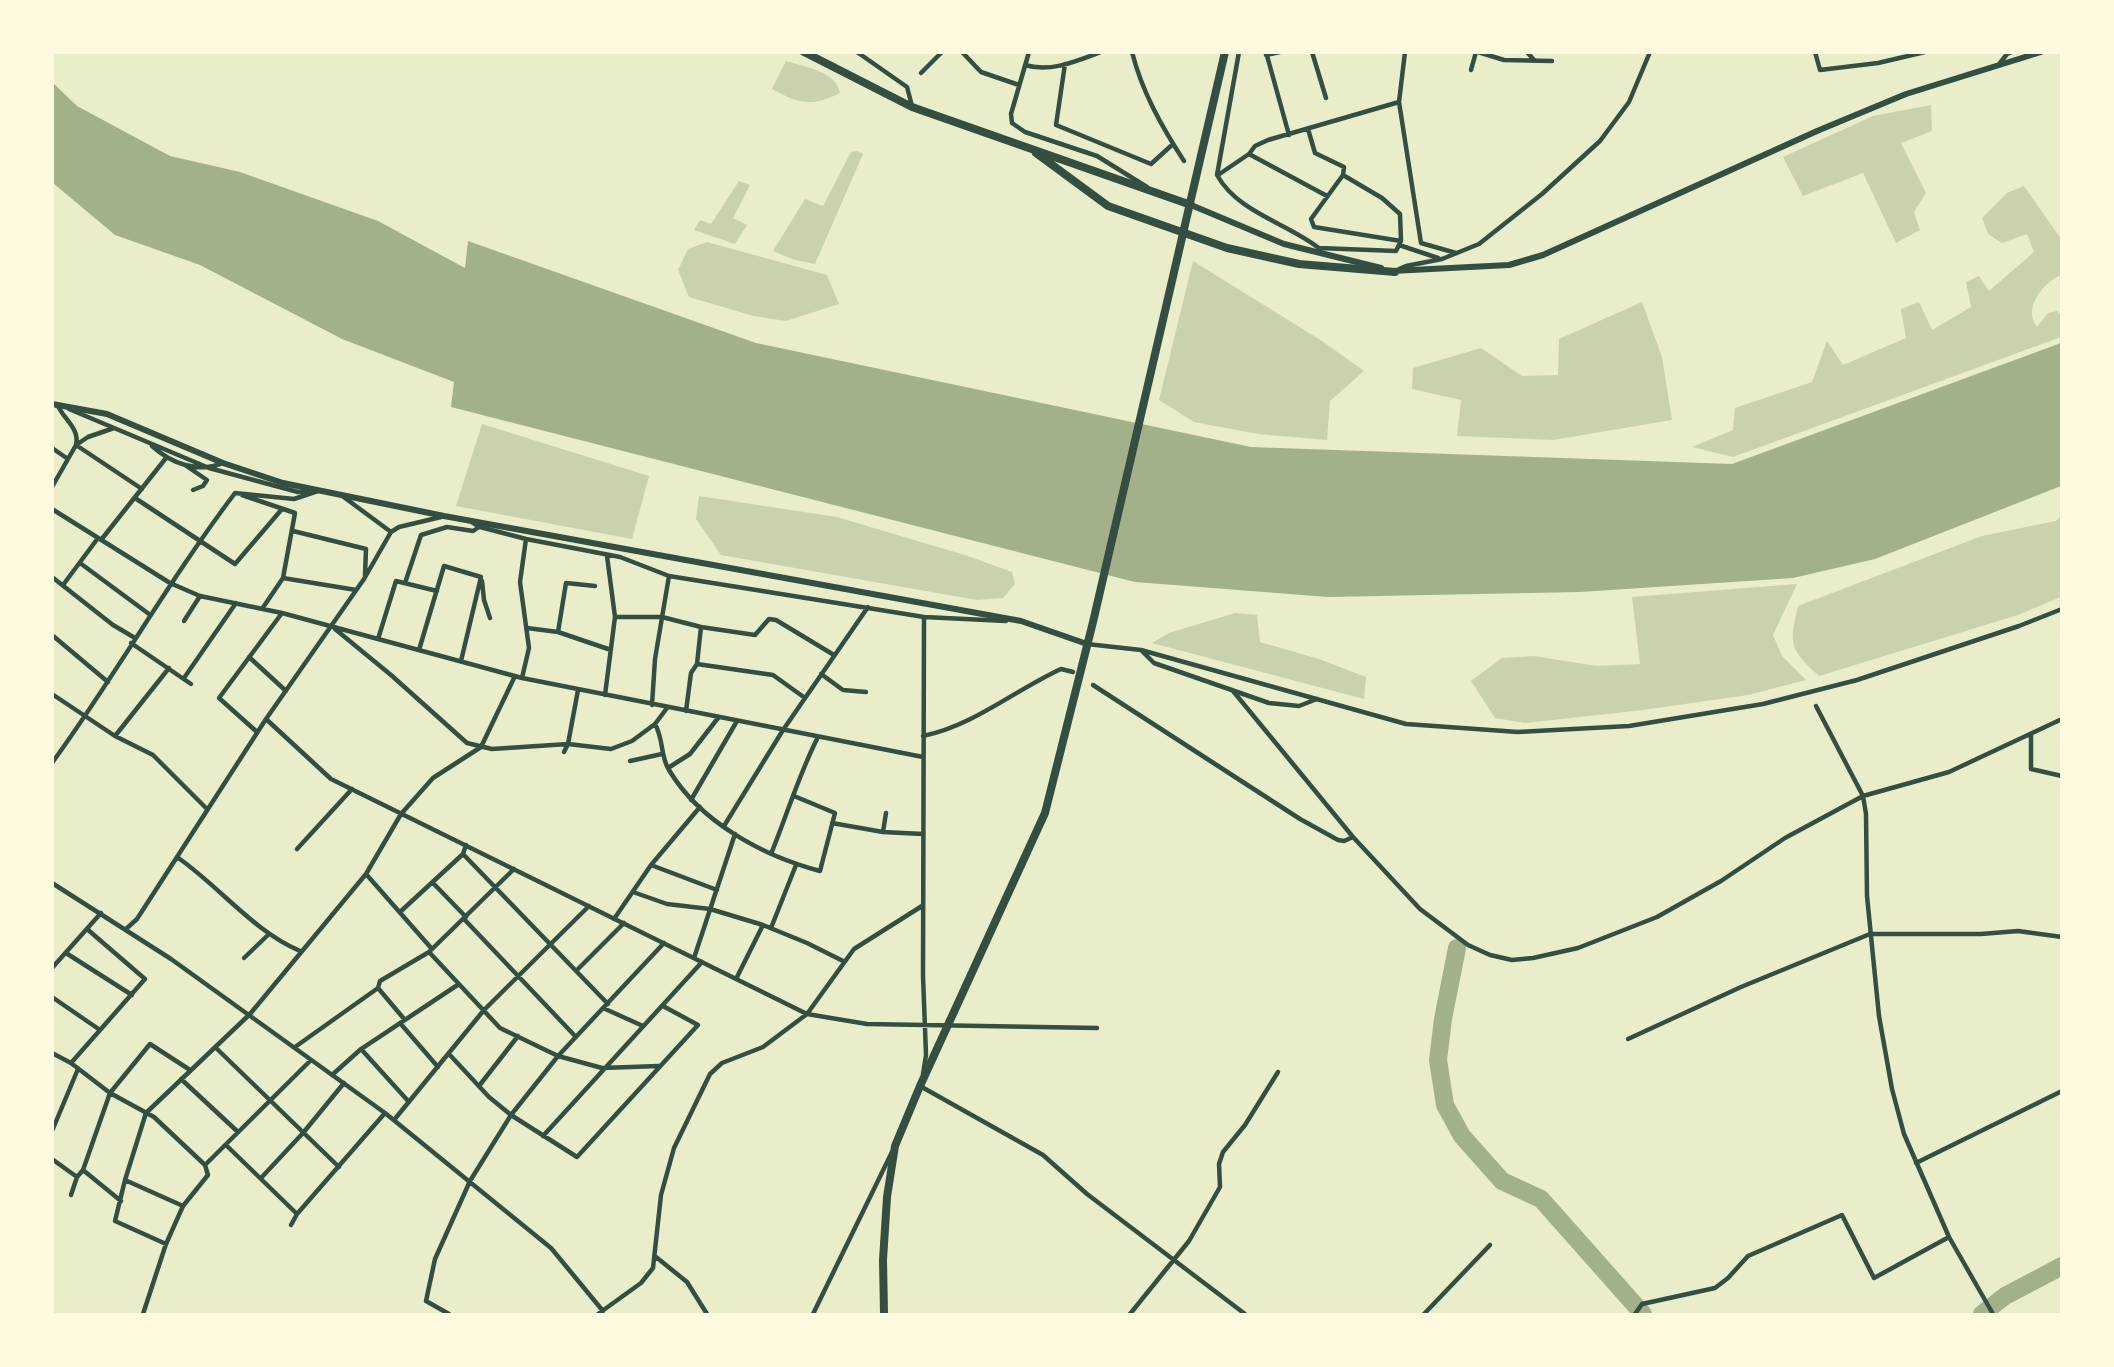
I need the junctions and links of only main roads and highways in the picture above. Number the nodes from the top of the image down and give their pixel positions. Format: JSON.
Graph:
{"nodes":[{"id":1,"x":804,"y":52,"type":"edge"},
{"id":2,"x":1225,"y":52,"type":"edge"},
{"id":3,"x":1029,"y":148,"type":"junction"},
{"id":4,"x":1191,"y":208,"type":"junction"},
{"id":5,"x":1395,"y":272,"type":"road end"},
{"id":6,"x":884,"y":1314,"type":"edge"}],
"edges":[{"from":1,"to":3,"type":"main road"},
{"from":2,"to":4,"type":"main road"},
{"from":3,"to":4,"type":"main road"},
{"from":3,"to":5,"type":"main road"},
{"from":4,"to":6,"type":"main road"}]}
